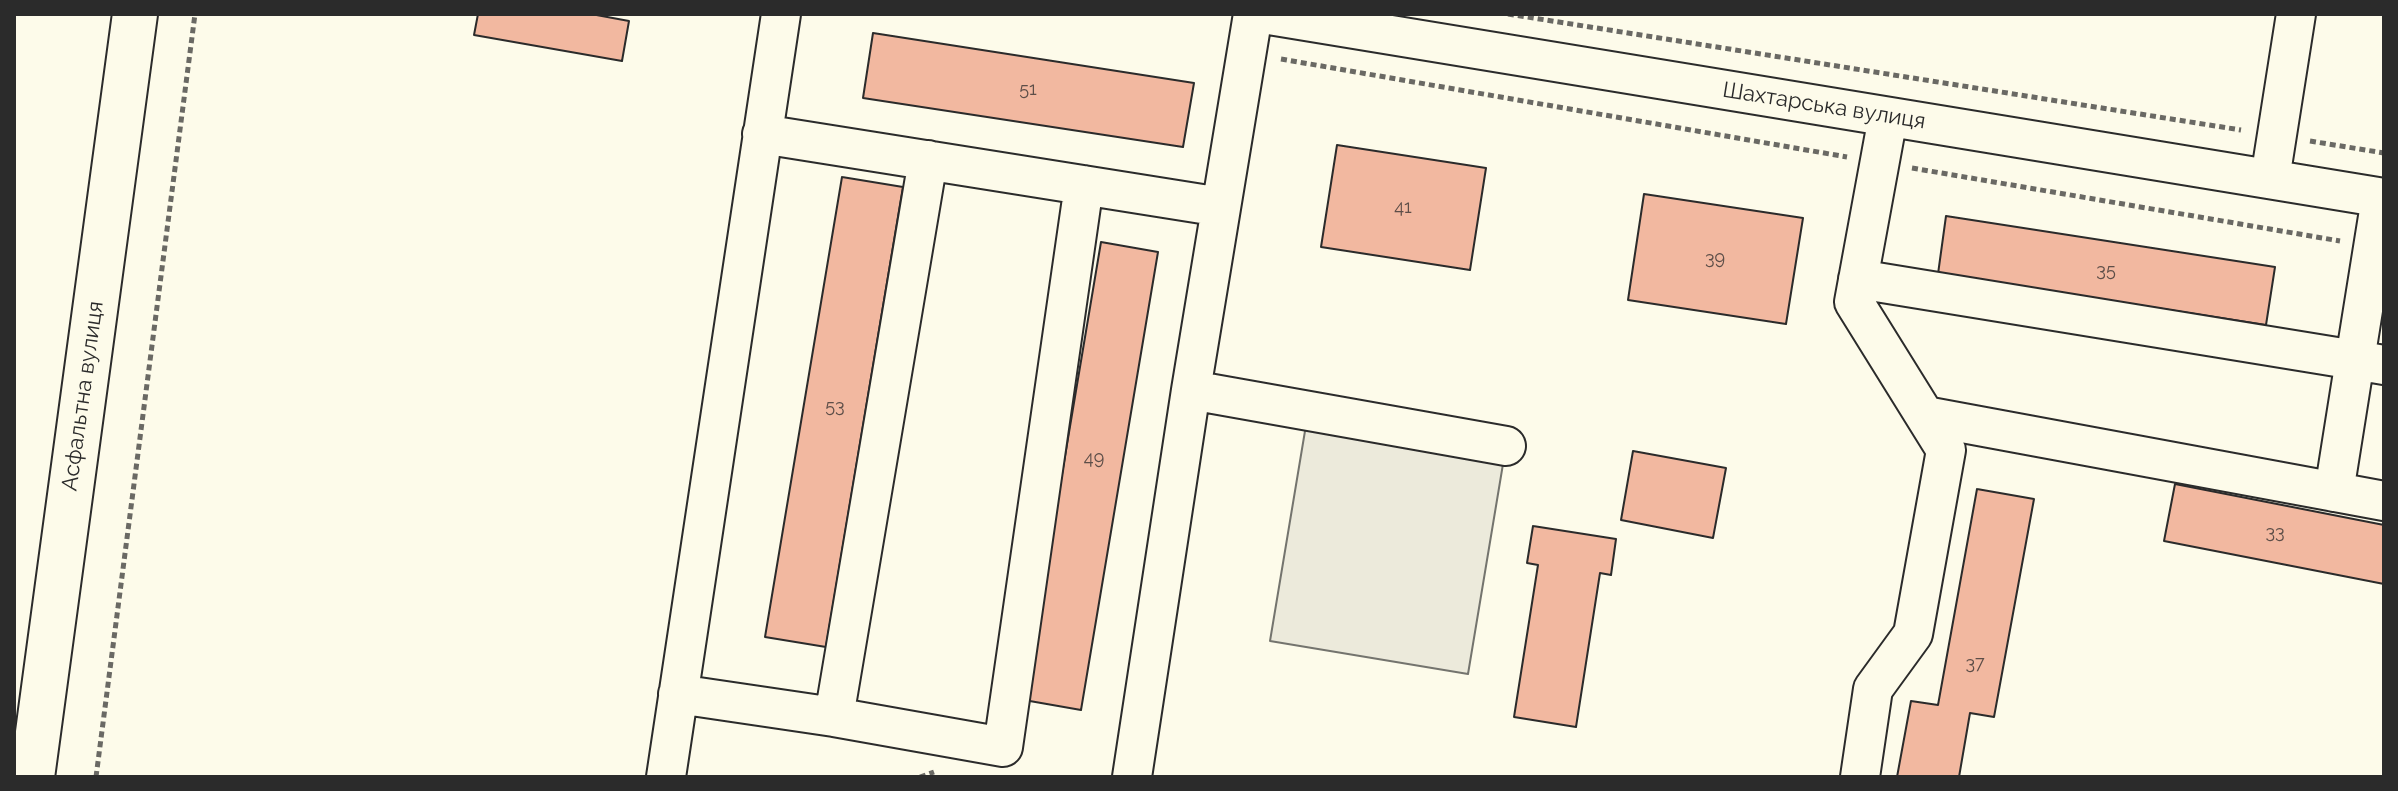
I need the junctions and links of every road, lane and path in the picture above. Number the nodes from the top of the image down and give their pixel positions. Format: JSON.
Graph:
{"nodes":[{"id":1,"x":135,"y":14,"type":"edge"},
{"id":2,"x":195,"y":14,"type":"edge"},
{"id":3,"x":781,"y":14,"type":"edge"},
{"id":4,"x":1253,"y":14,"type":"edge"},
{"id":5,"x":1263,"y":14,"type":"edge"},
{"id":6,"x":1508,"y":14,"type":"edge"},
{"id":7,"x":2296,"y":14,"type":"edge"},
{"id":8,"x":1404,"y":25,"type":"edge"},
{"id":9,"x":1246,"y":53,"type":"junction"},
{"id":10,"x":1888,"y":117,"type":"junction"},
{"id":11,"x":762,"y":134,"type":"junction"},
{"id":12,"x":2277,"y":136,"type":"junction"},
{"id":13,"x":2384,"y":153,"type":"edge"},
{"id":14,"x":928,"y":160,"type":"junction"},
{"id":15,"x":1879,"y":162,"type":"junction"},
{"id":16,"x":2270,"y":179,"type":"junction"},
{"id":17,"x":1084,"y":185,"type":"junction"},
{"id":18,"x":2383,"y":198,"type":"edge"},
{"id":19,"x":1221,"y":207,"type":"junction"},
{"id":20,"x":2373,"y":247,"type":"junction"},
{"id":21,"x":1858,"y":279,"type":"junction"},
{"id":22,"x":2369,"y":362,"type":"edge"},
{"id":23,"x":1191,"y":390,"type":"junction"},
{"id":24,"x":1925,"y":416,"type":"junction"},
{"id":25,"x":1506,"y":446,"type":"dead end"},
{"id":26,"x":2334,"y":492,"type":"junction"},
{"id":27,"x":2384,"y":501,"type":"edge"},
{"id":28,"x":678,"y":694,"type":"junction"},
{"id":29,"x":834,"y":717,"type":"junction"},
{"id":30,"x":32,"y":777,"type":"edge"},
{"id":31,"x":96,"y":777,"type":"edge"},
{"id":32,"x":666,"y":777,"type":"edge"},
{"id":33,"x":1132,"y":777,"type":"edge"},
{"id":34,"x":1860,"y":777,"type":"edge"}],
"edges":[{"from":1,"to":30,"type":"main road","name":"Асфальтна вулиця"},
{"from":2,"to":31,"type":"path"},
{"from":3,"to":11,"type":"street"},
{"from":4,"to":9,"type":"street"},
{"from":5,"to":8,"type":"street","name":"Шахтарська вулиця"},
{"from":6,"to":12,"type":"path"},
{"from":7,"to":12,"type":"street"},
{"from":8,"to":10,"type":"street","name":"Шахтарська вулиця"},
{"from":9,"to":15,"type":"path"},
{"from":9,"to":19,"type":"street"},
{"from":10,"to":15,"type":"street"},
{"from":10,"to":16,"type":"street","name":"Шахтарська вулиця"},
{"from":11,"to":14,"type":"street"},
{"from":11,"to":28,"type":"street"},
{"from":12,"to":13,"type":"path"},
{"from":12,"to":16,"type":"street"},
{"from":14,"to":17,"type":"street"},
{"from":14,"to":29,"type":"street"},
{"from":15,"to":20,"type":"path"},
{"from":15,"to":21,"type":"street"},
{"from":16,"to":18,"type":"street","name":"Шахтарська вулиця"},
{"from":17,"to":19,"type":"street"},
{"from":17,"to":29,"type":"street"},
{"from":18,"to":20,"type":"street"},
{"from":19,"to":23,"type":"street"},
{"from":20,"to":22,"type":"street"},
{"from":21,"to":22,"type":"street"},
{"from":21,"to":24,"type":"street"},
{"from":22,"to":26,"type":"street"},
{"from":23,"to":25,"type":"street"},
{"from":23,"to":33,"type":"street"},
{"from":24,"to":26,"type":"street"},
{"from":24,"to":34,"type":"street"},
{"from":26,"to":27,"type":"street"},
{"from":28,"to":29,"type":"street"},
{"from":28,"to":32,"type":"street"}]}
